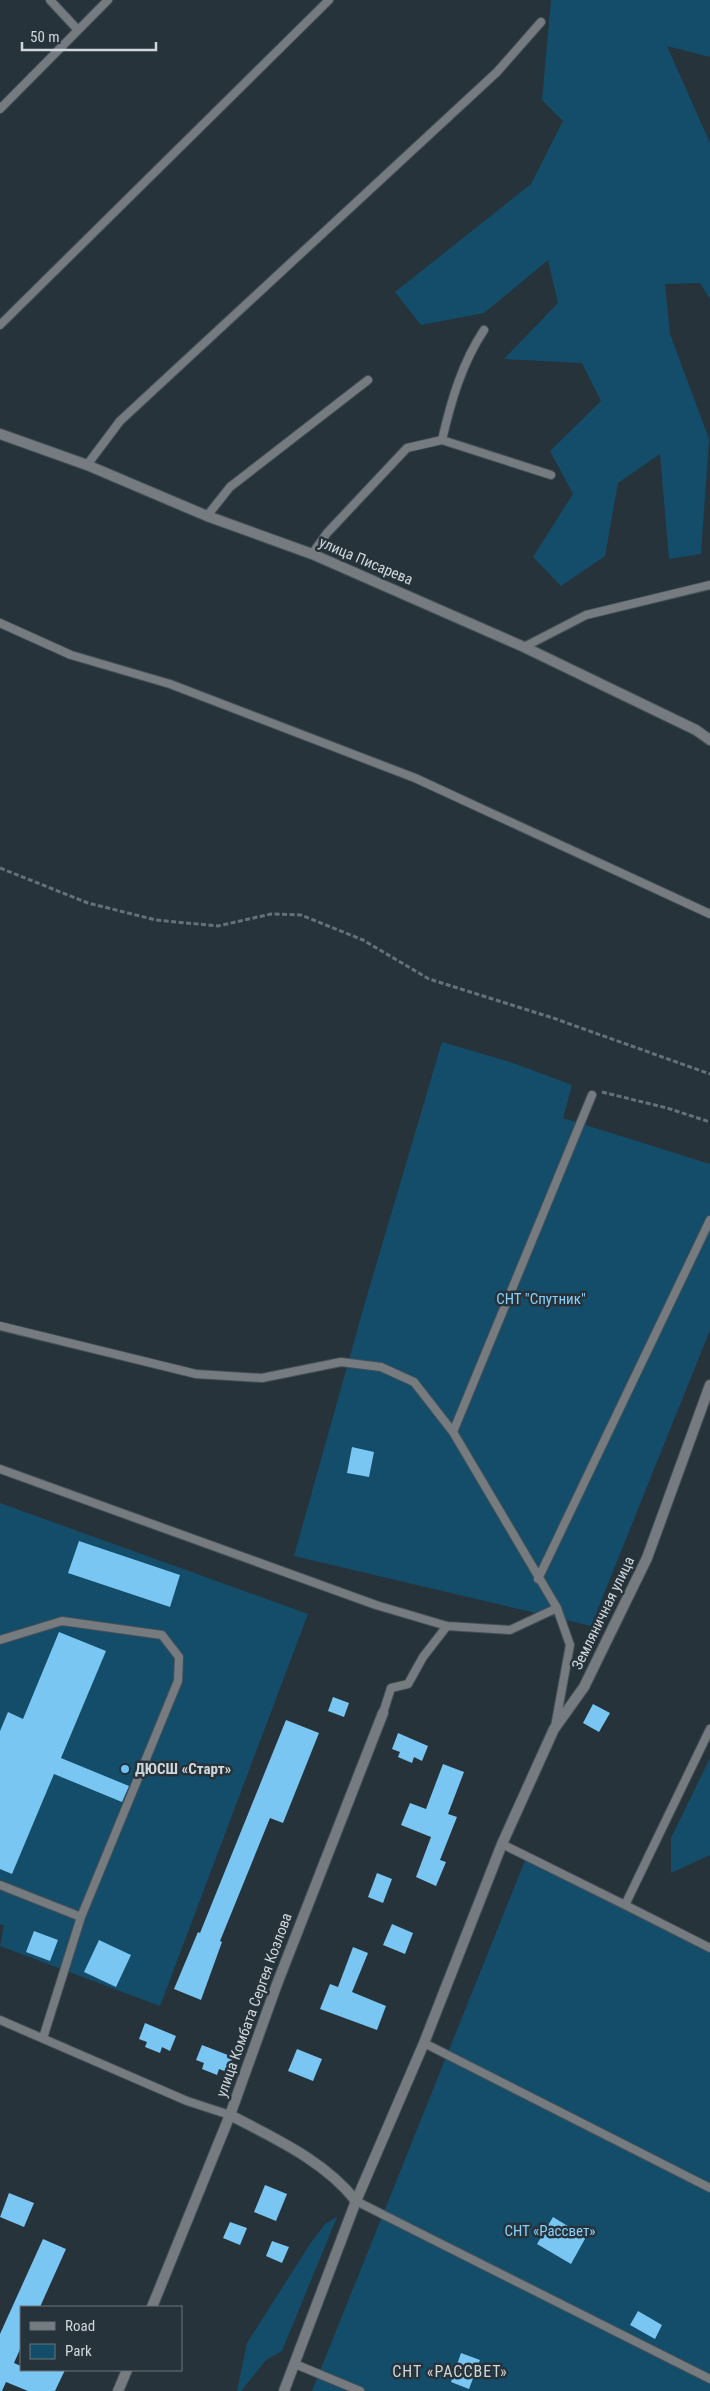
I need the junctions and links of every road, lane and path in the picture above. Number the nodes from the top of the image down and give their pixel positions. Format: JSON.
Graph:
{"nodes":[{"id":1,"x":50,"y":0,"type":"edge"},
{"id":2,"x":108,"y":0,"type":"edge"},
{"id":3,"x":329,"y":0,"type":"edge"},
{"id":4,"x":541,"y":22,"type":"dead end"},
{"id":5,"x":78,"y":30,"type":"junction"},
{"id":6,"x":0,"y":109,"type":"edge"},
{"id":7,"x":0,"y":326,"type":"edge"},
{"id":8,"x":484,"y":330,"type":"dead end"},
{"id":9,"x":368,"y":380,"type":"dead end"},
{"id":10,"x":0,"y":434,"type":"edge"},
{"id":11,"x":442,"y":440,"type":"junction"},
{"id":12,"x":87,"y":465,"type":"junction"},
{"id":13,"x":551,"y":475,"type":"dead end"},
{"id":14,"x":207,"y":516,"type":"junction"},
{"id":15,"x":312,"y":554,"type":"junction"},
{"id":16,"x":710,"y":585,"type":"edge"},
{"id":17,"x":0,"y":623,"type":"edge"},
{"id":18,"x":524,"y":647,"type":"junction"},
{"id":19,"x":710,"y":740,"type":"edge"},
{"id":20,"x":0,"y":868,"type":"edge"},
{"id":21,"x":710,"y":914,"type":"edge"},
{"id":22,"x":710,"y":1074,"type":"edge"},
{"id":23,"x":592,"y":1095,"type":"joint"},
{"id":24,"x":710,"y":1122,"type":"edge"},
{"id":25,"x":710,"y":1220,"type":"edge"},
{"id":26,"x":0,"y":1326,"type":"edge"},
{"id":27,"x":710,"y":1385,"type":"edge"},
{"id":28,"x":453,"y":1432,"type":"junction"},
{"id":29,"x":0,"y":1469,"type":"edge"},
{"id":30,"x":538,"y":1579,"type":"junction"},
{"id":31,"x":557,"y":1608,"type":"junction"},
{"id":32,"x":446,"y":1626,"type":"junction"},
{"id":33,"x":0,"y":1640,"type":"edge"},
{"id":34,"x":383,"y":1713,"type":"joint"},
{"id":35,"x":554,"y":1729,"type":"junction"},
{"id":36,"x":710,"y":1729,"type":"edge"},
{"id":37,"x":502,"y":1844,"type":"junction"},
{"id":38,"x":0,"y":1885,"type":"edge"},
{"id":39,"x":625,"y":1905,"type":"junction"},
{"id":40,"x":81,"y":1916,"type":"junction"},
{"id":41,"x":710,"y":1948,"type":"edge"},
{"id":42,"x":0,"y":2020,"type":"edge"},
{"id":43,"x":43,"y":2038,"type":"junction"},
{"id":44,"x":424,"y":2043,"type":"junction"},
{"id":45,"x":230,"y":2115,"type":"junction"},
{"id":46,"x":710,"y":2188,"type":"edge"},
{"id":47,"x":356,"y":2201,"type":"junction"},
{"id":48,"x":152,"y":2306,"type":"edge"},
{"id":49,"x":295,"y":2364,"type":"junction"},
{"id":50,"x":127,"y":2371,"type":"edge"},
{"id":51,"x":710,"y":2379,"type":"edge"},
{"id":52,"x":118,"y":2391,"type":"edge"},
{"id":53,"x":284,"y":2391,"type":"edge"},
{"id":54,"x":360,"y":2391,"type":"edge"}],
"edges":[{"from":1,"to":5,"type":"lane"},
{"from":2,"to":5,"type":"lane"},
{"from":3,"to":7,"type":"lane"},
{"from":4,"to":12,"type":"lane"},
{"from":5,"to":6,"type":"lane"},
{"from":8,"to":11,"type":"lane"},
{"from":9,"to":14,"type":"lane"},
{"from":10,"to":12,"type":"street","name":"улица Писарева"},
{"from":11,"to":13,"type":"lane"},
{"from":11,"to":15,"type":"lane"},
{"from":12,"to":14,"type":"street","name":"улица Писарева"},
{"from":14,"to":15,"type":"street","name":"улица Писарева"},
{"from":15,"to":18,"type":"street","name":"улица Писарева"},
{"from":16,"to":18,"type":"lane"},
{"from":17,"to":21,"type":"lane"},
{"from":18,"to":19,"type":"street","name":"улица Писарева"},
{"from":20,"to":22,"type":"path"},
{"from":23,"to":24,"type":"path"},
{"from":23,"to":28,"type":"lane"},
{"from":25,"to":30,"type":"lane"},
{"from":26,"to":28,"type":"lane"},
{"from":27,"to":35,"type":"street","name":"Земляничная улица"},
{"from":28,"to":30,"type":"lane"},
{"from":29,"to":32,"type":"lane"},
{"from":30,"to":31,"type":"lane"},
{"from":31,"to":32,"type":"lane"},
{"from":31,"to":35,"type":"lane"},
{"from":32,"to":34,"type":"lane"},
{"from":33,"to":40,"type":"lane"},
{"from":34,"to":45,"type":"street","name":"улица Комбата Сергея Козлова"},
{"from":35,"to":37,"type":"street","name":"Земляничная улица"},
{"from":36,"to":39,"type":"lane"},
{"from":37,"to":39,"type":"lane"},
{"from":37,"to":44,"type":"street","name":"Земляничная улица"},
{"from":38,"to":40,"type":"lane"},
{"from":39,"to":41,"type":"lane"},
{"from":40,"to":43,"type":"lane"},
{"from":42,"to":43,"type":"lane"},
{"from":43,"to":45,"type":"lane"},
{"from":44,"to":46,"type":"lane"},
{"from":44,"to":47,"type":"street","name":"Земляничная улица"},
{"from":45,"to":47,"type":"street"},
{"from":45,"to":48,"type":"street","name":"улица Комбата Сергея Козлова"},
{"from":47,"to":49,"type":"street","name":"Земляничная улица"},
{"from":47,"to":51,"type":"lane"},
{"from":49,"to":53,"type":"street","name":"Земляничная улица"},
{"from":49,"to":54,"type":"lane"},
{"from":50,"to":52,"type":"street"}]}
